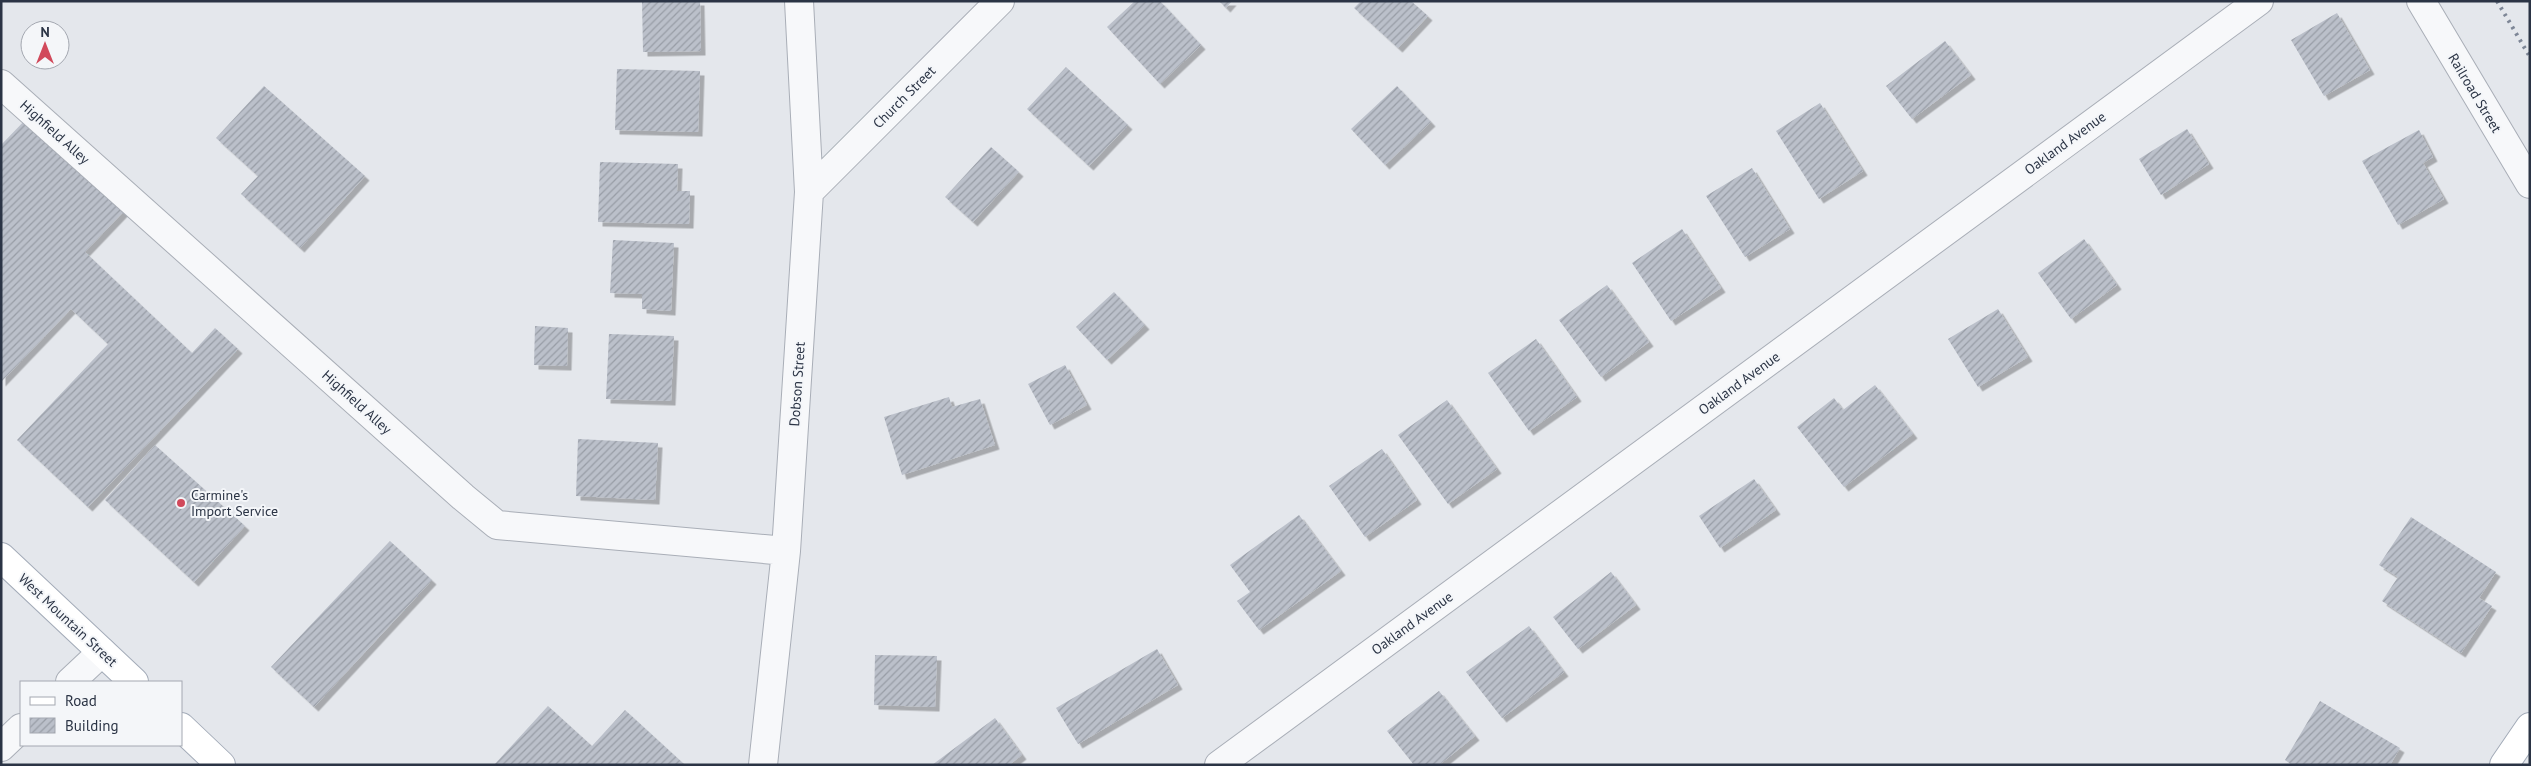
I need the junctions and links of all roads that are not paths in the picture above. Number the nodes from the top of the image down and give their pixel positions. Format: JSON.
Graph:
{"nodes":[{"id":1,"x":799,"y":1,"type":"edge"},
{"id":2,"x":1000,"y":1,"type":"edge"},
{"id":3,"x":2259,"y":1,"type":"edge"},
{"id":4,"x":2420,"y":1,"type":"edge"},
{"id":5,"x":1,"y":84,"type":"edge"},
{"id":6,"x":2530,"y":184,"type":"edge"},
{"id":7,"x":809,"y":192,"type":"junction"},
{"id":8,"x":786,"y":551,"type":"junction"},
{"id":9,"x":1,"y":557,"type":"edge"},
{"id":10,"x":102,"y":652,"type":"junction"},
{"id":11,"x":71,"y":681,"type":"edge"},
{"id":12,"x":133,"y":681,"type":"edge"},
{"id":13,"x":2530,"y":727,"type":"edge"},
{"id":14,"x":182,"y":728,"type":"edge"},
{"id":15,"x":20,"y":729,"type":"edge"},
{"id":16,"x":1,"y":747,"type":"edge"},
{"id":17,"x":220,"y":764,"type":"edge"},
{"id":18,"x":763,"y":765,"type":"edge"},
{"id":19,"x":1219,"y":765,"type":"edge"},
{"id":20,"x":2504,"y":765,"type":"edge"}],
"edges":[{"from":1,"to":7,"type":"street","name":"Dobson Street"},
{"from":2,"to":7,"type":"street","name":"Church Street"},
{"from":3,"to":19,"type":"street","name":"Oakland Avenue"},
{"from":4,"to":6,"type":"street","name":"Railroad Street"},
{"from":5,"to":8,"type":"street","name":"Highfield Alley"},
{"from":7,"to":8,"type":"street","name":"Dobson Street"},
{"from":8,"to":18,"type":"street","name":"Dobson Street"},
{"from":9,"to":10,"type":"main road","name":"West Mountain Street"},
{"from":10,"to":11,"type":"street"},
{"from":10,"to":12,"type":"main road","name":"West Mountain Street"},
{"from":13,"to":20,"type":"main road"},
{"from":14,"to":17,"type":"main road"},
{"from":15,"to":16,"type":"street"}]}
